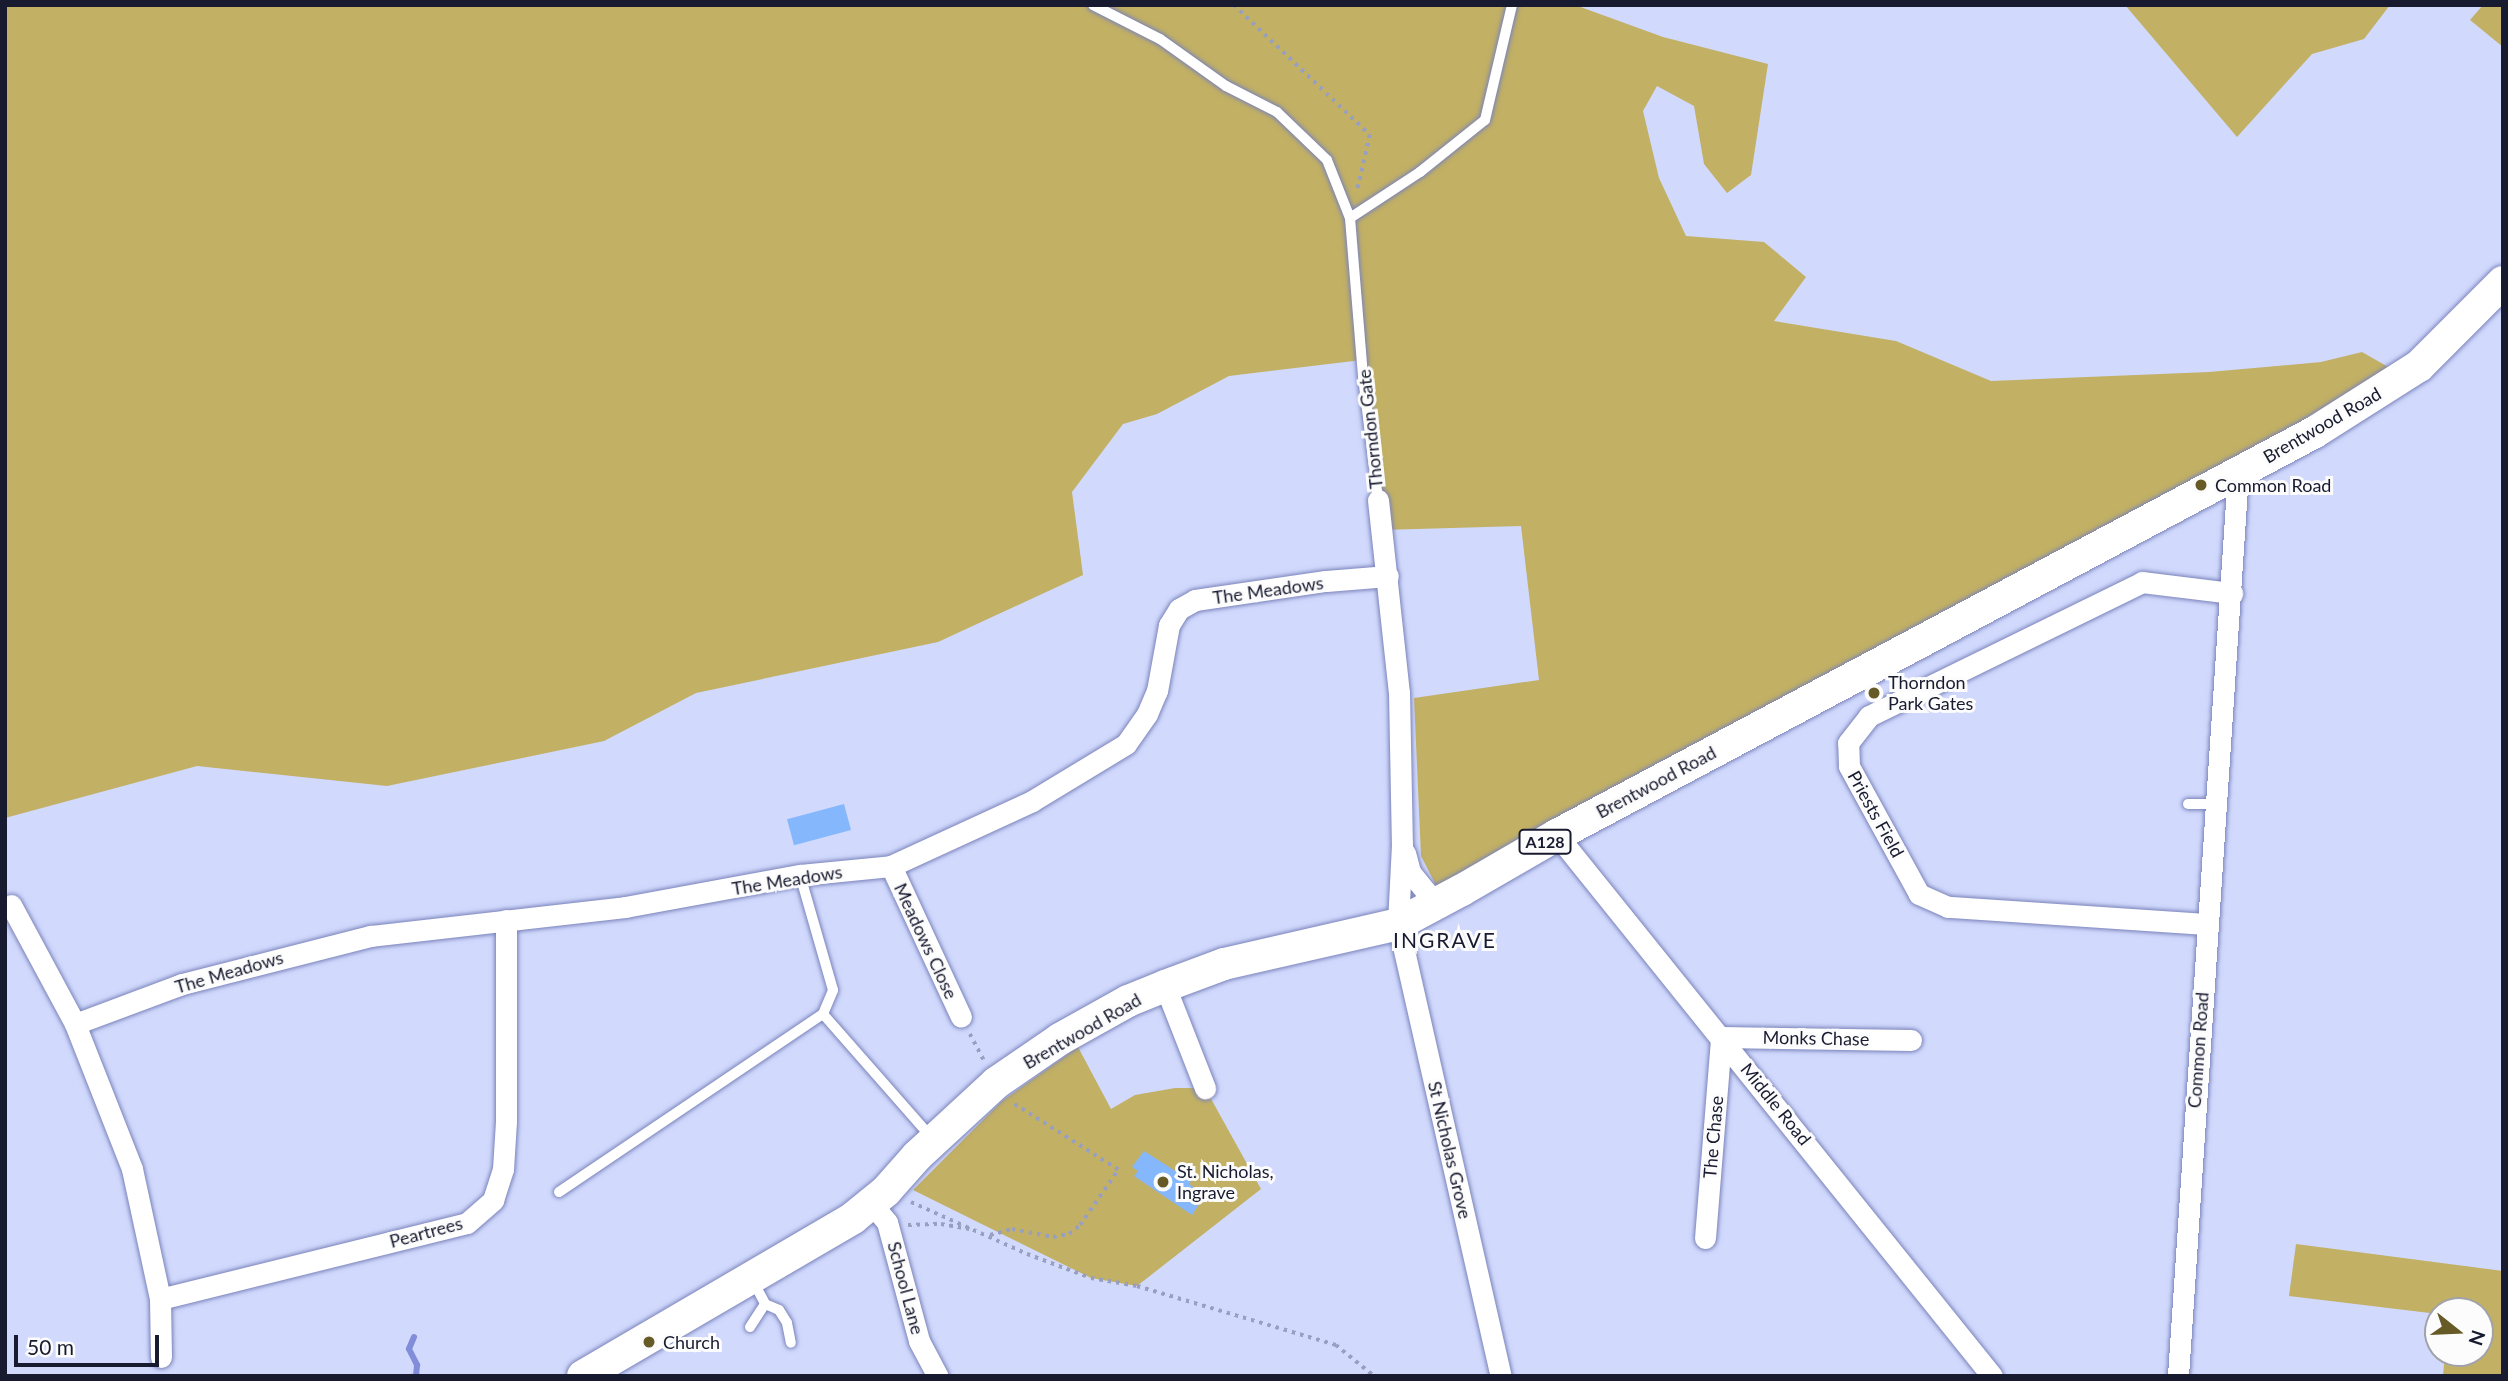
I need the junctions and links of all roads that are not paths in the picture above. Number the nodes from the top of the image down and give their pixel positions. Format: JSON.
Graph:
{"nodes":[{"id":1,"x":1093,"y":5,"type":"edge"},
{"id":2,"x":1512,"y":5,"type":"edge"},
{"id":3,"x":1350,"y":218,"type":"junction"},
{"id":4,"x":2503,"y":282,"type":"edge"},
{"id":5,"x":2238,"y":472,"type":"junction"},
{"id":6,"x":1378,"y":500,"type":"joint"},
{"id":7,"x":1388,"y":576,"type":"junction"},
{"id":8,"x":2232,"y":593,"type":"junction"},
{"id":9,"x":2188,"y":804,"type":"dead end"},
{"id":10,"x":2215,"y":804,"type":"junction"},
{"id":11,"x":1557,"y":835,"type":"junction"},
{"id":12,"x":1402,"y":844,"type":"junction"},
{"id":13,"x":891,"y":866,"type":"junction"},
{"id":14,"x":800,"y":876,"type":"junction"},
{"id":15,"x":1439,"y":901,"type":"junction"},
{"id":16,"x":12,"y":905,"type":"dead end"},
{"id":17,"x":506,"y":920,"type":"junction"},
{"id":18,"x":1398,"y":924,"type":"junction"},
{"id":19,"x":2206,"y":924,"type":"junction"},
{"id":20,"x":1165,"y":986,"type":"junction"},
{"id":21,"x":823,"y":1014,"type":"junction"},
{"id":22,"x":961,"y":1017,"type":"road end"},
{"id":23,"x":75,"y":1024,"type":"junction"},
{"id":24,"x":1721,"y":1037,"type":"junction"},
{"id":25,"x":1911,"y":1040,"type":"dead end"},
{"id":26,"x":1205,"y":1088,"type":"dead end"},
{"id":27,"x":934,"y":1140,"type":"junction"},
{"id":28,"x":559,"y":1192,"type":"dead end"},
{"id":29,"x":879,"y":1197,"type":"junction"},
{"id":30,"x":1705,"y":1238,"type":"dead end"},
{"id":31,"x":758,"y":1292,"type":"junction"},
{"id":32,"x":160,"y":1299,"type":"junction"},
{"id":33,"x":750,"y":1327,"type":"dead end"},
{"id":34,"x":791,"y":1343,"type":"dead end"},
{"id":35,"x":161,"y":1357,"type":"dead end"},
{"id":36,"x":583,"y":1376,"type":"edge"},
{"id":37,"x":938,"y":1376,"type":"edge"},
{"id":38,"x":1501,"y":1376,"type":"edge"},
{"id":39,"x":1992,"y":1376,"type":"edge"},
{"id":40,"x":2178,"y":1376,"type":"edge"}],
"edges":[{"from":1,"to":3,"type":"lane","name":"Thorndon Gate"},
{"from":2,"to":3,"type":"lane"},
{"from":3,"to":6,"type":"lane","name":"Thorndon Gate"},
{"from":4,"to":5,"type":"main road","name":"Brentwood Road","number":"A128"},
{"from":5,"to":8,"type":"street","name":"Common Road"},
{"from":5,"to":11,"type":"main road","name":"Brentwood Road","number":"A128"},
{"from":6,"to":7,"type":"street","name":"Thorndon Gate"},
{"from":7,"to":12,"type":"street","name":"Thorndon Gate"},
{"from":7,"to":13,"type":"street","name":"The Meadows"},
{"from":8,"to":10,"type":"street","name":"Common Road"},
{"from":8,"to":19,"type":"street","name":"Priests Field"},
{"from":9,"to":10,"type":"lane"},
{"from":10,"to":19,"type":"street","name":"Common Road"},
{"from":11,"to":15,"type":"main road","name":"Brentwood Road","number":"A128"},
{"from":11,"to":24,"type":"street","name":"Middle Road"},
{"from":12,"to":15,"type":"street"},
{"from":12,"to":18,"type":"street","name":"Thorndon Gate"},
{"from":13,"to":14,"type":"street","name":"The Meadows"},
{"from":13,"to":22,"type":"street","name":"Meadows Close"},
{"from":14,"to":17,"type":"street","name":"The Meadows"},
{"from":14,"to":21,"type":"lane"},
{"from":15,"to":18,"type":"main road","name":"Brentwood Road","number":"A128"},
{"from":16,"to":23,"type":"street"},
{"from":17,"to":23,"type":"street","name":"The Meadows"},
{"from":17,"to":32,"type":"street","name":"Peartrees"},
{"from":18,"to":20,"type":"main road","name":"Brentwood Road","number":"A128"},
{"from":18,"to":38,"type":"street","name":"St Nicholas Grove"},
{"from":19,"to":40,"type":"street","name":"Common Road"},
{"from":20,"to":26,"type":"street"},
{"from":20,"to":27,"type":"main road","name":"Brentwood Road","number":"A128"},
{"from":21,"to":27,"type":"lane"},
{"from":21,"to":28,"type":"lane"},
{"from":23,"to":32,"type":"street"},
{"from":24,"to":25,"type":"street","name":"Monks Chase"},
{"from":24,"to":30,"type":"street","name":"The Chase"},
{"from":24,"to":39,"type":"street","name":"Middle Road"},
{"from":27,"to":29,"type":"main road","name":"Brentwood Road","number":"A128"},
{"from":29,"to":31,"type":"main road","name":"Brentwood Road","number":"A128"},
{"from":29,"to":37,"type":"street","name":"School Lane"},
{"from":31,"to":33,"type":"lane"},
{"from":31,"to":34,"type":"lane"},
{"from":31,"to":36,"type":"main road","name":"Brentwood Road","number":"A128"},
{"from":32,"to":35,"type":"street"}]}
